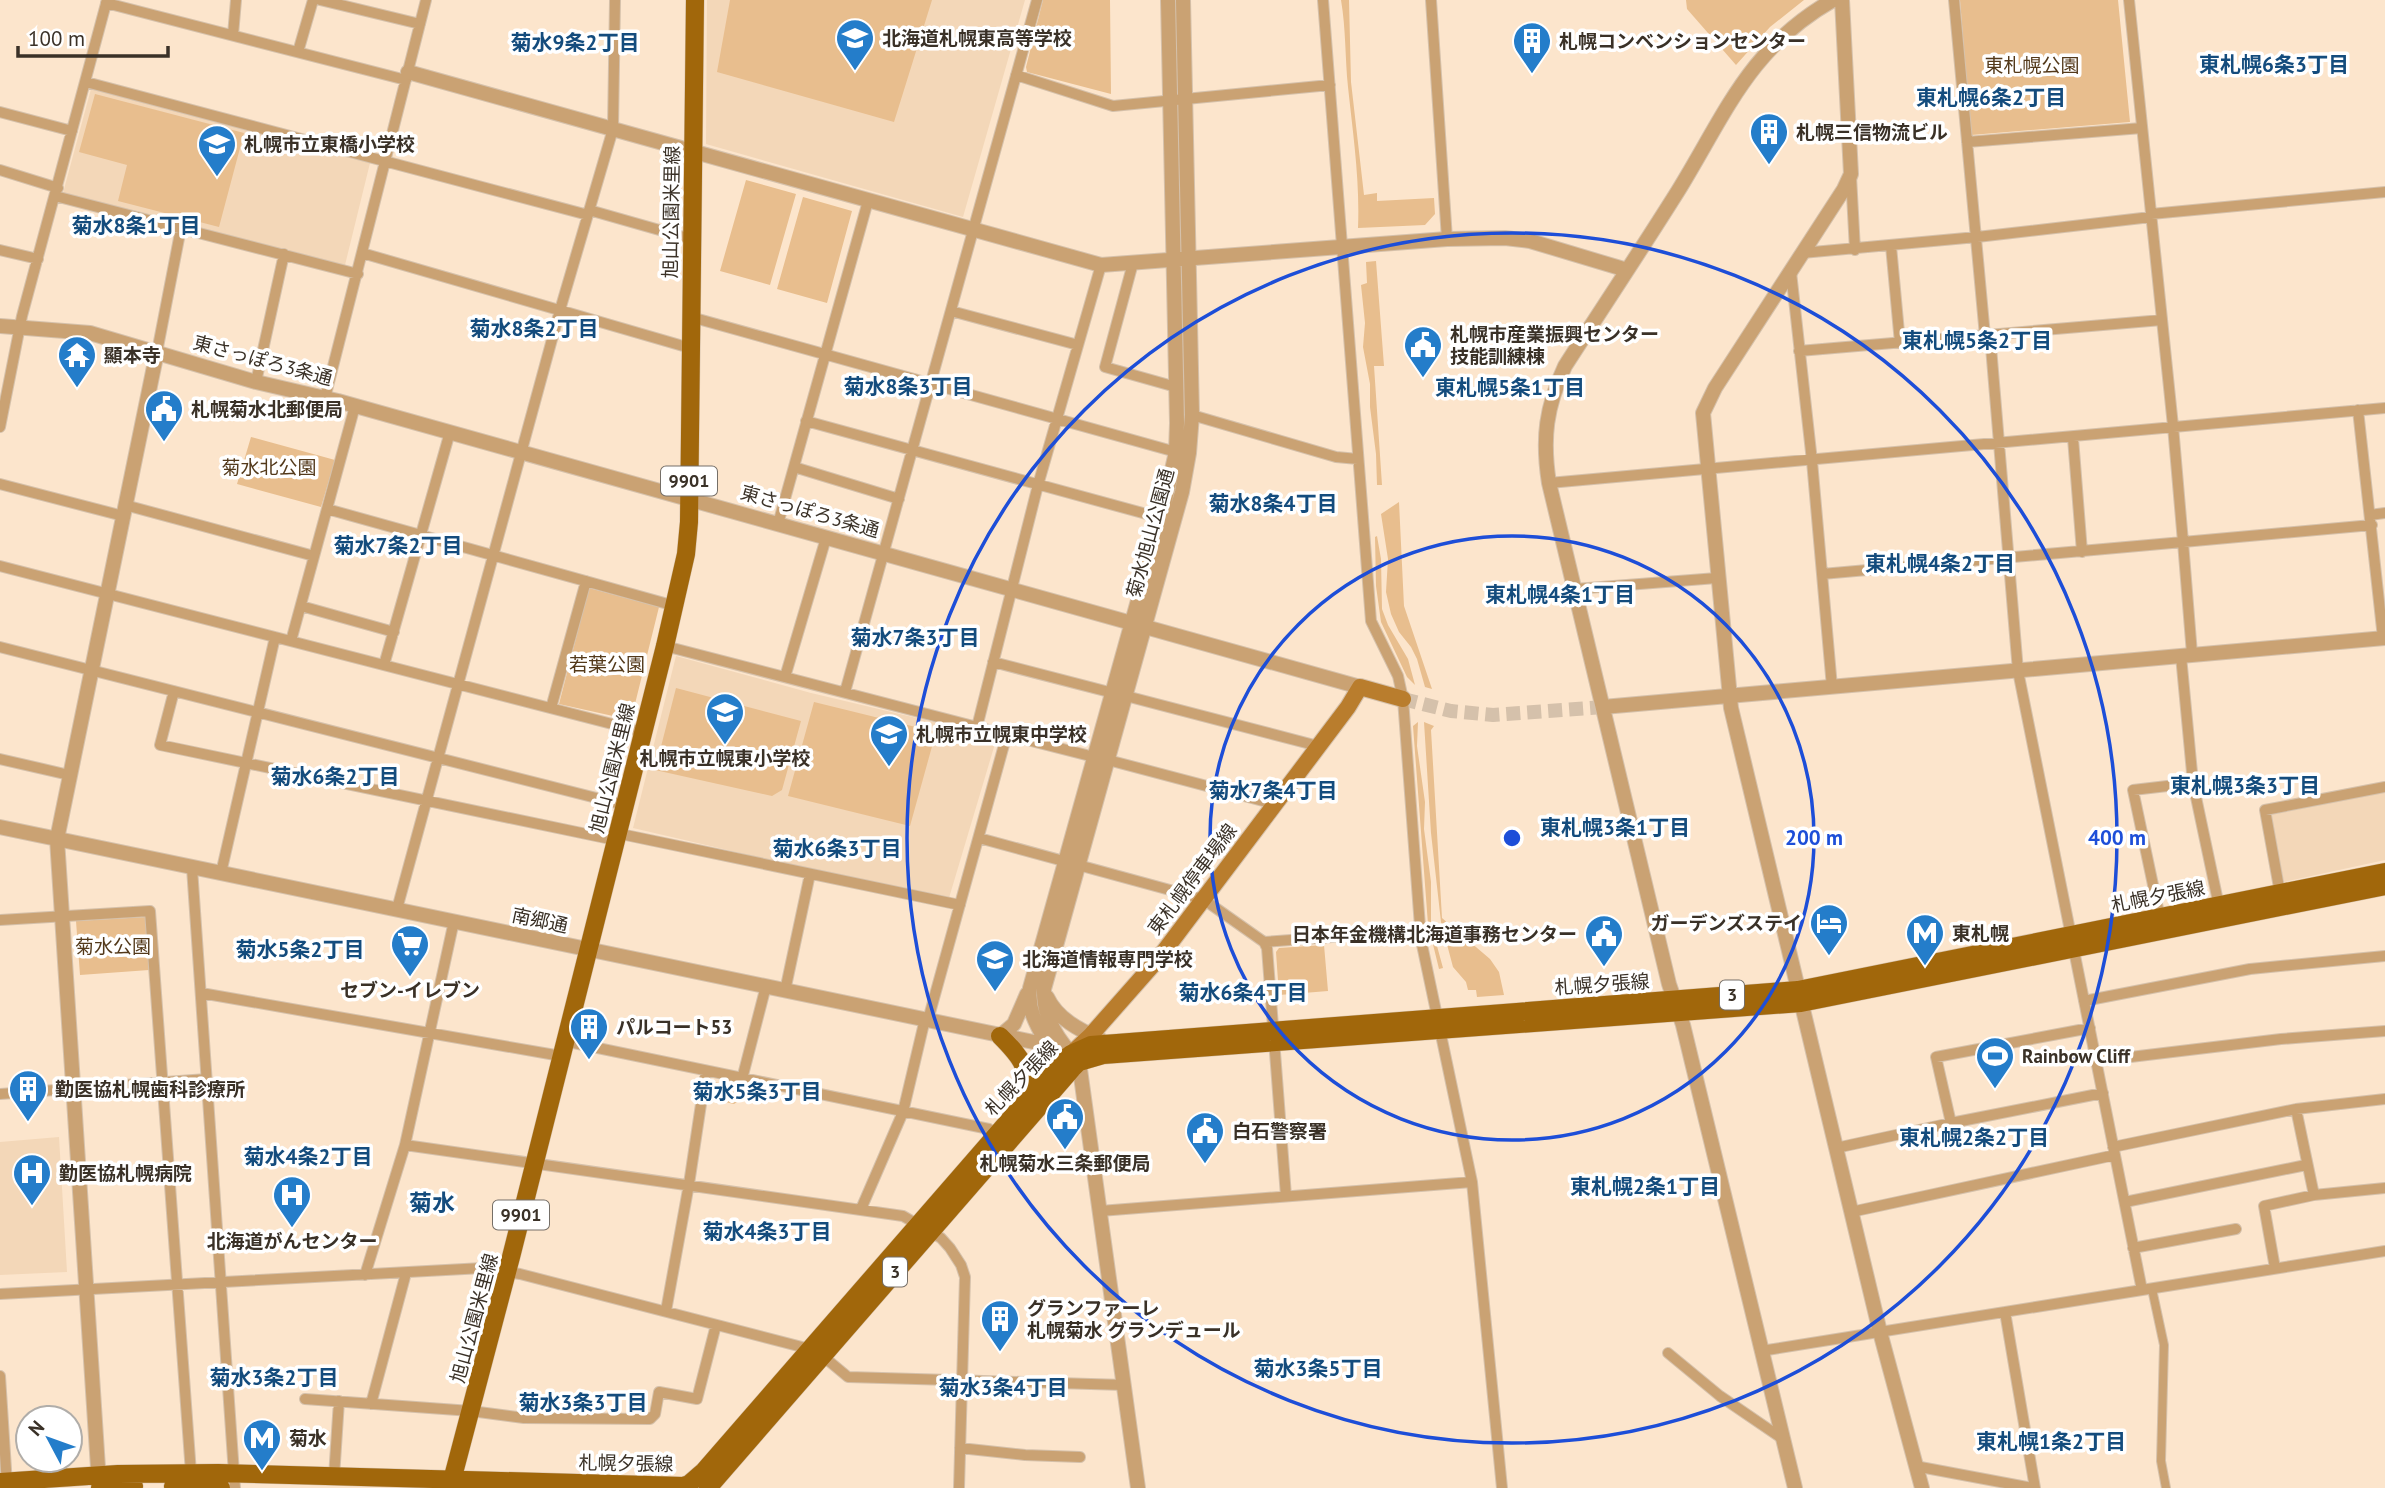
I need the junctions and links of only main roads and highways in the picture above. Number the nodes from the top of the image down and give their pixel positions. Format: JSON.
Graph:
{"nodes":[{"id":1,"x":695,"y":0,"type":"edge"},
{"id":2,"x":1360,"y":687,"type":"joint"},
{"id":3,"x":1403,"y":699,"type":"tunnel mouth"},
{"id":4,"x":2385,"y":872,"type":"edge"},
{"id":5,"x":2385,"y":886,"type":"edge"},
{"id":6,"x":2072,"y":942,"type":"junction"},
{"id":7,"x":1000,"y":1036,"type":"road end"},
{"id":8,"x":1274,"y":1036,"type":"junction"},
{"id":9,"x":1098,"y":1039,"type":"junction"},
{"id":10,"x":1075,"y":1058,"type":"junction"},
{"id":11,"x":1025,"y":1102,"type":"junction"},
{"id":12,"x":925,"y":1228,"type":"junction"},
{"id":13,"x":234,"y":1481,"type":"edge"},
{"id":14,"x":192,"y":1482,"type":"edge"},
{"id":15,"x":710,"y":1483,"type":"edge"},
{"id":16,"x":5,"y":1484,"type":"edge"},
{"id":17,"x":99,"y":1484,"type":"edge"},
{"id":18,"x":452,"y":1484,"type":"edge"},
{"id":19,"x":683,"y":1487,"type":"edge"},
{"id":20,"x":221,"y":1488,"type":"edge"}],
"edges":[{"from":1,"to":18,"type":"main road","name":"旭山公園米里線","number":"9901"},
{"from":2,"to":3,"type":"main road","name":"東さっぽろ3条通"},
{"from":2,"to":9,"type":"main road","name":"東札幌停車場線"},
{"from":4,"to":6,"type":"main road","name":"札幌夕張線","number":"3"},
{"from":5,"to":6,"type":"main road","name":"札幌夕張線","number":"3"},
{"from":6,"to":8,"type":"main road","name":"札幌夕張線","number":"3"},
{"from":7,"to":11,"type":"main road"},
{"from":8,"to":9,"type":"main road","name":"札幌夕張線","number":"3"},
{"from":8,"to":10,"type":"main road","name":"札幌夕張線","number":"3"},
{"from":9,"to":10,"type":"main road","name":"札幌夕張線","number":"3"},
{"from":10,"to":11,"type":"main road","name":"札幌夕張線","number":"3"},
{"from":10,"to":12,"type":"main road","name":"札幌夕張線","number":"3"},
{"from":11,"to":12,"type":"main road","name":"札幌夕張線","number":"3"},
{"from":12,"to":15,"type":"main road","name":"札幌夕張線","number":"3"},
{"from":13,"to":14,"type":"main road","name":"札幌夕張線","number":"3"},
{"from":13,"to":18,"type":"main road","name":"札幌夕張線","number":"3"},
{"from":14,"to":17,"type":"main road","name":"札幌夕張線","number":"3"},
{"from":14,"to":20,"type":"main road","name":"札幌夕張線","number":"3"},
{"from":15,"to":19,"type":"main road","name":"札幌夕張線","number":"3"},
{"from":16,"to":17,"type":"main road","name":"札幌夕張線","number":"3"},
{"from":18,"to":19,"type":"main road","name":"札幌夕張線","number":"3"}]}
